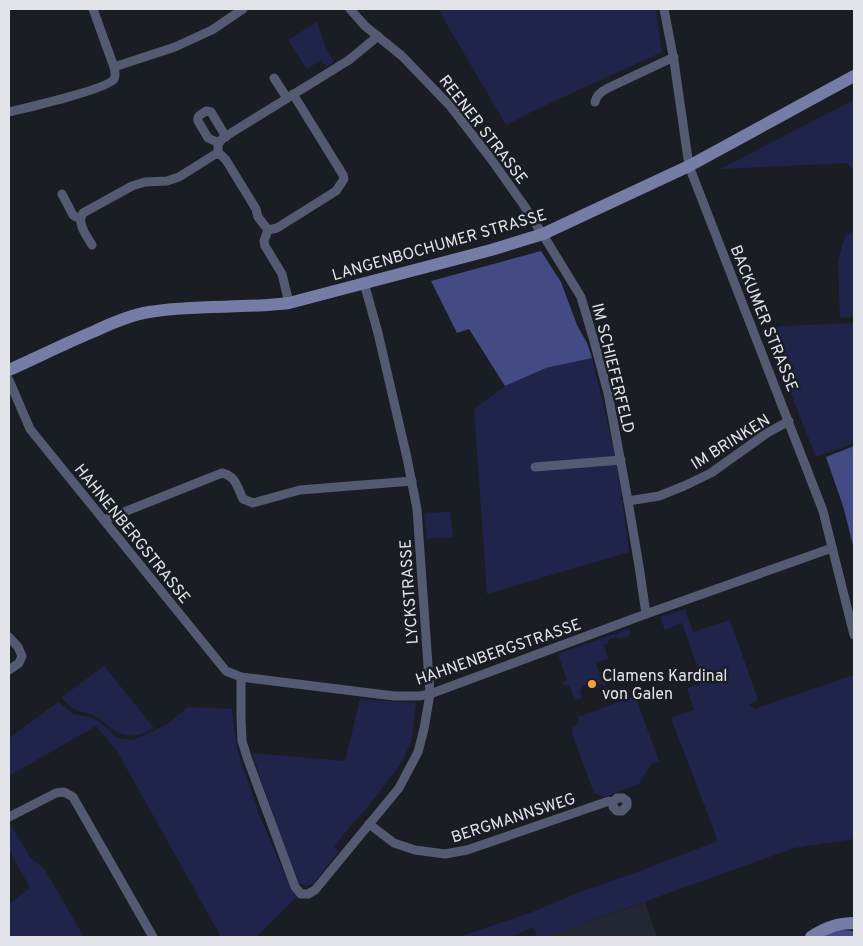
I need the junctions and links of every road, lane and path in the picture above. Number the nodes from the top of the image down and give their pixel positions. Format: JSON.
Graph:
{"nodes":[{"id":1,"x":93,"y":9,"type":"edge"},
{"id":2,"x":243,"y":9,"type":"edge"},
{"id":3,"x":350,"y":9,"type":"edge"},
{"id":4,"x":664,"y":9,"type":"edge"},
{"id":5,"x":378,"y":36,"type":"junction"},
{"id":6,"x":674,"y":57,"type":"junction"},
{"id":7,"x":114,"y":67,"type":"junction"},
{"id":8,"x":854,"y":76,"type":"edge"},
{"id":9,"x":274,"y":78,"type":"dead end"},
{"id":10,"x":290,"y":96,"type":"junction"},
{"id":11,"x":595,"y":102,"type":"dead end"},
{"id":12,"x":9,"y":112,"type":"edge"},
{"id":13,"x":218,"y":154,"type":"junction"},
{"id":14,"x":689,"y":166,"type":"junction"},
{"id":15,"x":62,"y":194,"type":"dead end"},
{"id":16,"x":80,"y":218,"type":"junction"},
{"id":17,"x":268,"y":230,"type":"junction"},
{"id":18,"x":543,"y":234,"type":"junction"},
{"id":19,"x":92,"y":245,"type":"dead end"},
{"id":20,"x":364,"y":283,"type":"junction"},
{"id":21,"x":289,"y":303,"type":"junction"},
{"id":22,"x":9,"y":370,"type":"edge"},
{"id":23,"x":9,"y":380,"type":"edge"},
{"id":24,"x":789,"y":421,"type":"junction"},
{"id":25,"x":621,"y":460,"type":"junction"},
{"id":26,"x":534,"y":466,"type":"dead end"},
{"id":27,"x":412,"y":481,"type":"junction"},
{"id":28,"x":628,"y":501,"type":"junction"},
{"id":29,"x":104,"y":520,"type":"junction"},
{"id":30,"x":832,"y":548,"type":"junction"},
{"id":31,"x":646,"y":614,"type":"junction"},
{"id":32,"x":854,"y":635,"type":"edge"},
{"id":33,"x":9,"y":637,"type":"edge"},
{"id":34,"x":9,"y":670,"type":"edge"},
{"id":35,"x":241,"y":677,"type":"junction"},
{"id":36,"x":430,"y":694,"type":"junction"},
{"id":37,"x":613,"y":802,"type":"dead end"},
{"id":38,"x":9,"y":817,"type":"edge"},
{"id":39,"x":369,"y":824,"type":"junction"},
{"id":40,"x":854,"y":923,"type":"edge"},
{"id":41,"x":153,"y":937,"type":"edge"},
{"id":42,"x":811,"y":937,"type":"edge"}],
"edges":[{"from":1,"to":7,"type":"street"},
{"from":2,"to":7,"type":"street"},
{"from":3,"to":5,"type":"street","name":"REENER STRASSE"},
{"from":4,"to":6,"type":"street","name":"BACKUMER STRASSE"},
{"from":5,"to":10,"type":"street"},
{"from":5,"to":18,"type":"street","name":"REENER STRASSE"},
{"from":6,"to":11,"type":"street"},
{"from":6,"to":14,"type":"street","name":"BACKUMER STRASSE"},
{"from":7,"to":12,"type":"street"},
{"from":8,"to":14,"type":"street","name":"LANGENBOCHUMER STRASSE"},
{"from":9,"to":10,"type":"street"},
{"from":10,"to":13,"type":"street"},
{"from":10,"to":17,"type":"street"},
{"from":13,"to":16,"type":"street"},
{"from":13,"to":17,"type":"street"},
{"from":14,"to":18,"type":"street","name":"LANGENBOCHUMER STRASSE"},
{"from":14,"to":24,"type":"street","name":"BACKUMER STRASSE"},
{"from":15,"to":16,"type":"street"},
{"from":16,"to":19,"type":"street"},
{"from":17,"to":21,"type":"street"},
{"from":18,"to":20,"type":"street","name":"LANGENBOCHUMER STRASSE"},
{"from":18,"to":25,"type":"street","name":"IM SCHIEFERFELD"},
{"from":20,"to":21,"type":"street","name":"LANGENBOCHUMER STRASSE"},
{"from":20,"to":27,"type":"street","name":"LYCKSTRASSE"},
{"from":21,"to":22,"type":"street","name":"LANGENBOCHUMER STRASSE"},
{"from":23,"to":29,"type":"street","name":"HAHNENBERGSTRASSE"},
{"from":24,"to":28,"type":"street","name":"IM BRINKEN"},
{"from":24,"to":30,"type":"street","name":"BACKUMER STRASSE"},
{"from":25,"to":26,"type":"street"},
{"from":25,"to":28,"type":"street","name":"IM SCHIEFERFELD"},
{"from":27,"to":29,"type":"street"},
{"from":27,"to":36,"type":"street","name":"LYCKSTRASSE"},
{"from":28,"to":31,"type":"street","name":"IM SCHIEFERFELD"},
{"from":29,"to":35,"type":"street","name":"HAHNENBERGSTRASSE"},
{"from":30,"to":31,"type":"street","name":"HAHNENBERGSTRASSE"},
{"from":30,"to":32,"type":"street","name":"BACKUMER STRASSE"},
{"from":31,"to":36,"type":"street","name":"HAHNENBERGSTRASSE"},
{"from":33,"to":34,"type":"street"},
{"from":35,"to":36,"type":"street","name":"HAHNENBERGSTRASSE"},
{"from":35,"to":39,"type":"street","name":"LYCKSTRASSE"},
{"from":36,"to":39,"type":"street","name":"LYCKSTRASSE"},
{"from":37,"to":39,"type":"street","name":"BERGMANNSWEG"},
{"from":38,"to":41,"type":"street"},
{"from":40,"to":42,"type":"street"}]}
